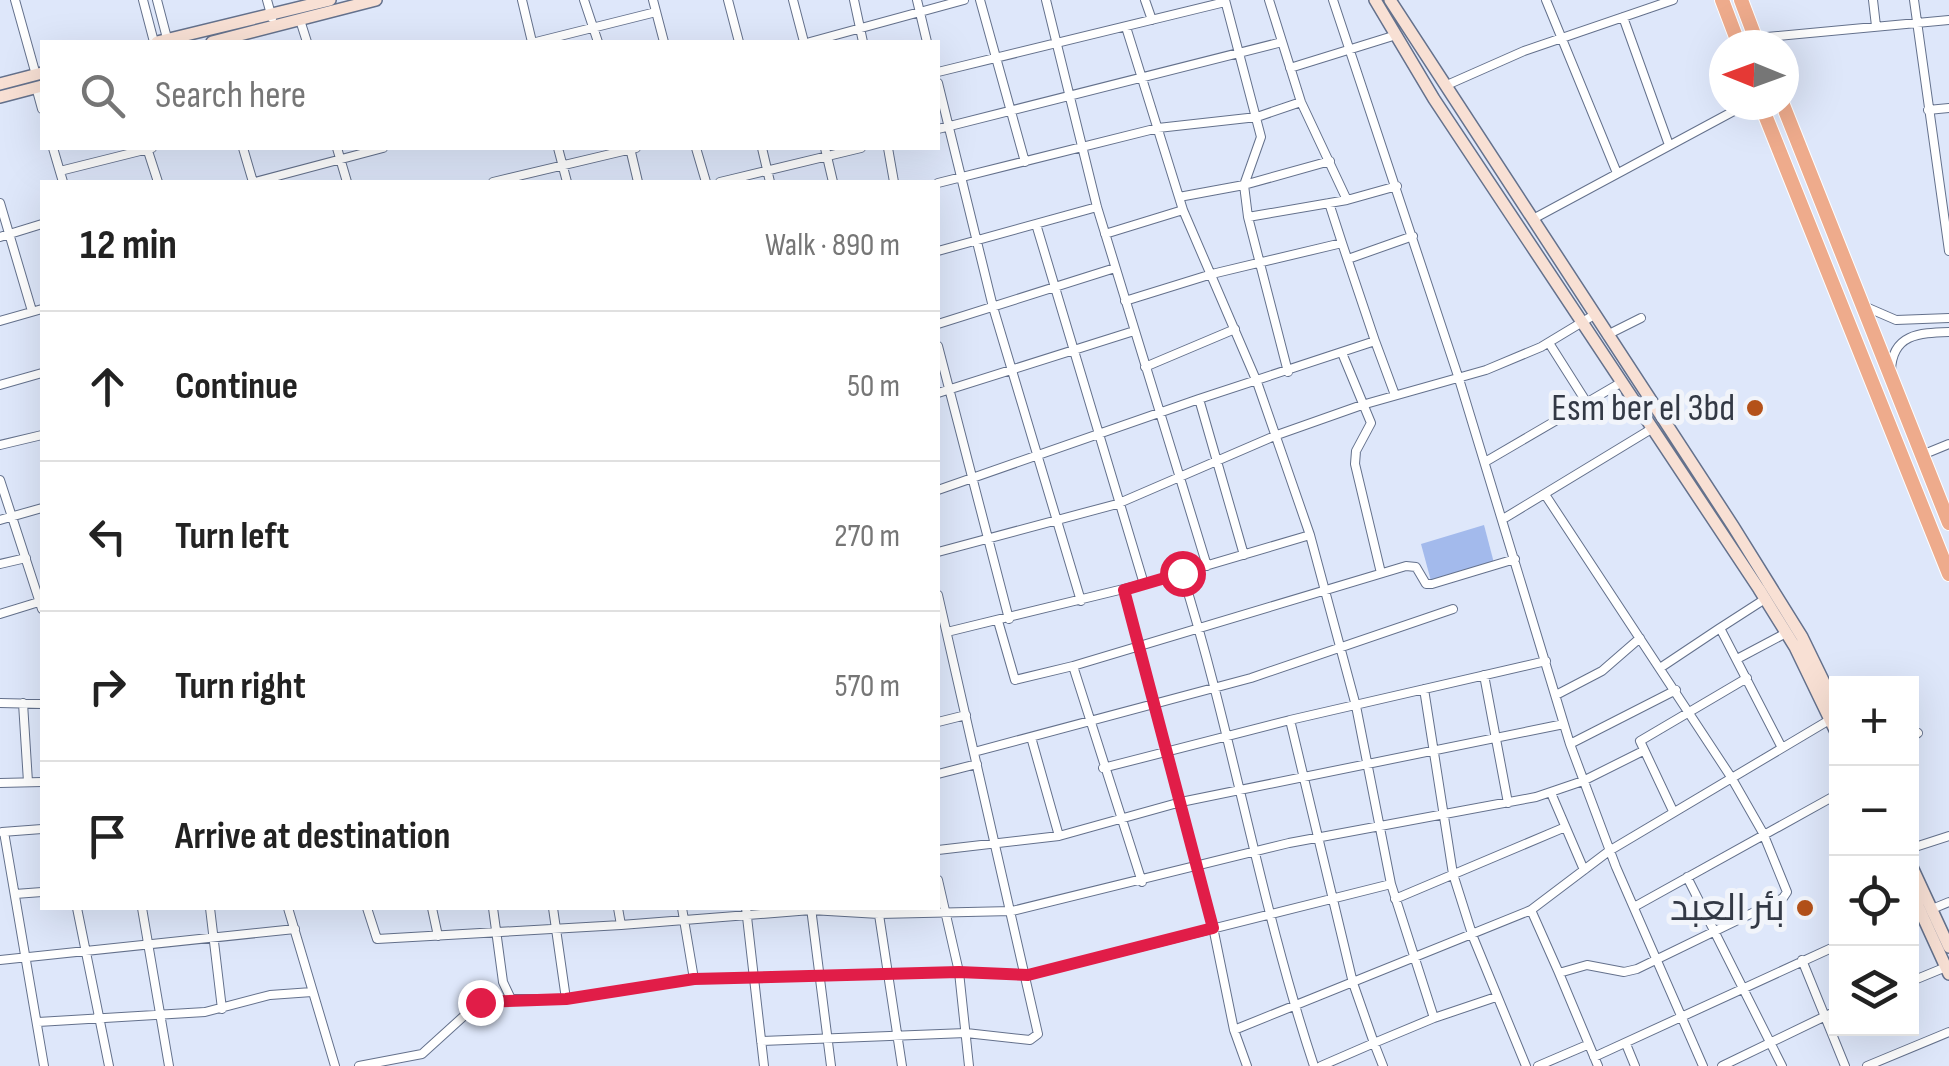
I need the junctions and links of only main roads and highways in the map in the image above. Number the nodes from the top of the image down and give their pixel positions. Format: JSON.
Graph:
{"nodes":[{"id":1,"x":330,"y":0,"type":"edge"},
{"id":2,"x":376,"y":0,"type":"edge"},
{"id":3,"x":1375,"y":0,"type":"edge"},
{"id":4,"x":1390,"y":0,"type":"edge"},
{"id":5,"x":1722,"y":0,"type":"edge"},
{"id":6,"x":1741,"y":0,"type":"edge"},
{"id":7,"x":273,"y":21,"type":"junction"},
{"id":8,"x":1733,"y":30,"type":"edge"},
{"id":9,"x":1752,"y":30,"type":"edge"},
{"id":10,"x":173,"y":40,"type":"edge"},
{"id":11,"x":218,"y":40,"type":"edge"},
{"id":12,"x":39,"y":80,"type":"edge"},
{"id":13,"x":0,"y":84,"type":"edge"},
{"id":14,"x":0,"y":97,"type":"edge"},
{"id":15,"x":1767,"y":120,"type":"edge"},
{"id":16,"x":1789,"y":120,"type":"edge"},
{"id":17,"x":1947,"y":514,"type":"edge"},
{"id":18,"x":1727,"y":530,"type":"junction"},
{"id":19,"x":1949,"y":574,"type":"edge"},
{"id":20,"x":1829,"y":704,"type":"edge"},
{"id":21,"x":1829,"y":707,"type":"edge"},
{"id":22,"x":1921,"y":912,"type":"edge"},
{"id":23,"x":1949,"y":947,"type":"edge"},
{"id":24,"x":1948,"y":971,"type":"edge"}],
"edges":[{"from":1,"to":7,"type":"main road"},
{"from":2,"to":7,"type":"main road"},
{"from":3,"to":18,"type":"main road"},
{"from":4,"to":18,"type":"main road"},
{"from":5,"to":8,"type":"highway"},
{"from":6,"to":9,"type":"highway"},
{"from":7,"to":10,"type":"main road"},
{"from":7,"to":11,"type":"main road"},
{"from":12,"to":13,"type":"main road"},
{"from":12,"to":14,"type":"main road"},
{"from":15,"to":19,"type":"highway"},
{"from":16,"to":17,"type":"highway"},
{"from":18,"to":20,"type":"main road"},
{"from":18,"to":21,"type":"main road"},
{"from":22,"to":23,"type":"main road"},
{"from":22,"to":24,"type":"main road"}]}
